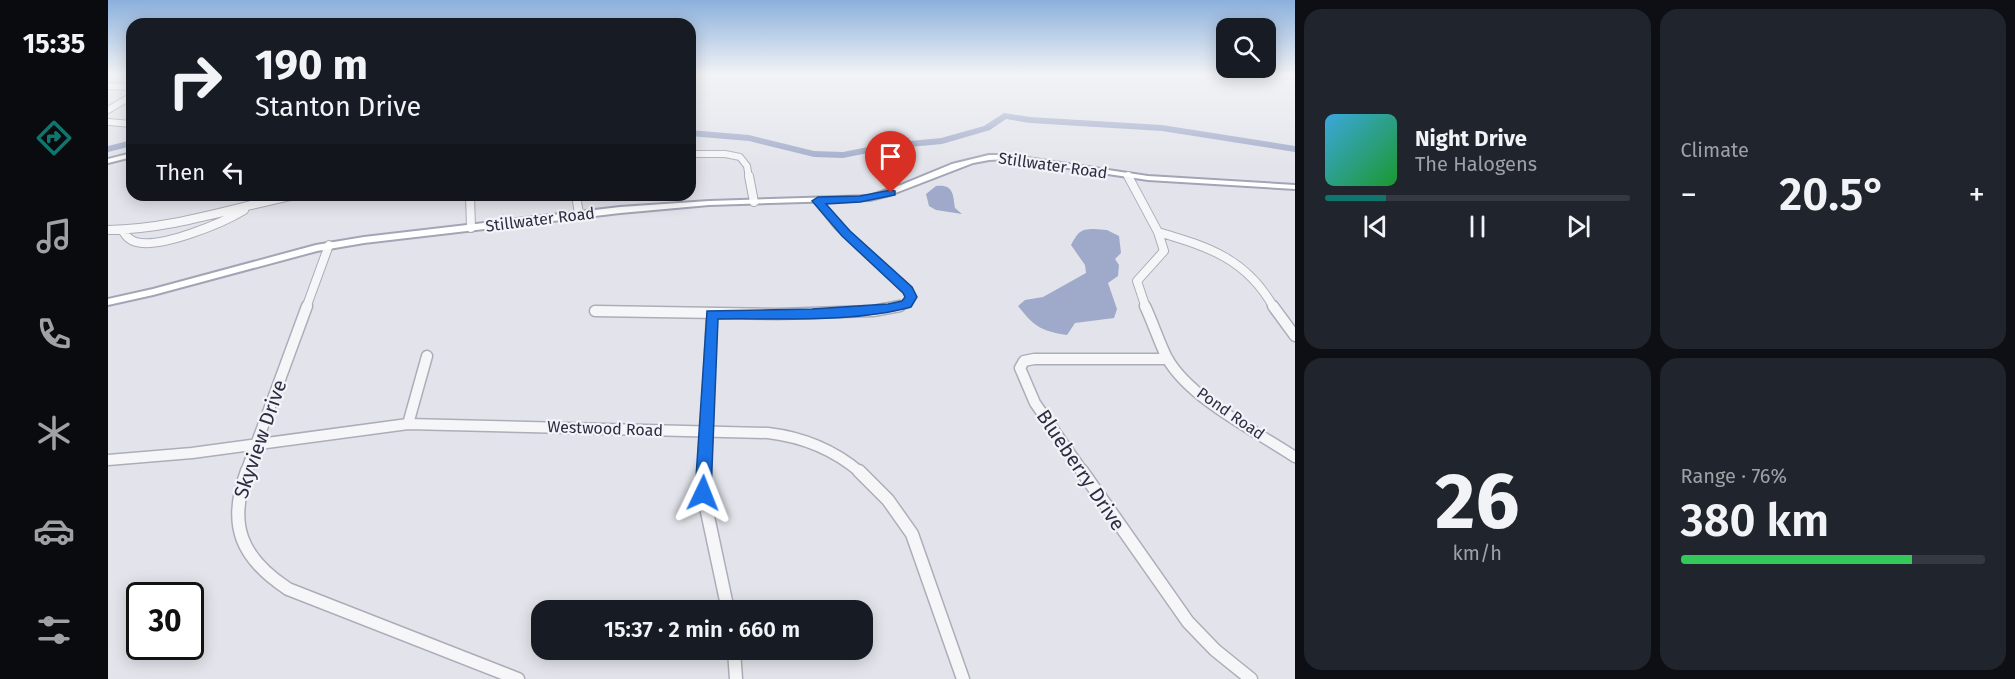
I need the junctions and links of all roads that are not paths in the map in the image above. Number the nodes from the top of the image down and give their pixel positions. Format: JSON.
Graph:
{"nodes":[{"id":1,"x":108,"y":122,"type":"edge"},
{"id":2,"x":126,"y":124,"type":"edge"},
{"id":3,"x":696,"y":154,"type":"edge"},
{"id":4,"x":126,"y":156,"type":"edge"},
{"id":5,"x":108,"y":161,"type":"edge"},
{"id":6,"x":1128,"y":176,"type":"junction"},
{"id":7,"x":1295,"y":187,"type":"edge"},
{"id":8,"x":269,"y":201,"type":"edge"},
{"id":9,"x":470,"y":201,"type":"edge"},
{"id":10,"x":577,"y":201,"type":"edge"},
{"id":11,"x":818,"y":201,"type":"junction"},
{"id":12,"x":754,"y":202,"type":"junction"},
{"id":13,"x":248,"y":206,"type":"junction"},
{"id":14,"x":579,"y":214,"type":"junction"},
{"id":15,"x":471,"y":228,"type":"junction"},
{"id":16,"x":108,"y":230,"type":"edge"},
{"id":17,"x":122,"y":230,"type":"junction"},
{"id":18,"x":1158,"y":232,"type":"junction"},
{"id":19,"x":329,"y":245,"type":"junction"},
{"id":20,"x":108,"y":302,"type":"edge"},
{"id":21,"x":595,"y":311,"type":"dead end"},
{"id":22,"x":712,"y":314,"type":"junction"},
{"id":23,"x":1295,"y":336,"type":"edge"},
{"id":24,"x":427,"y":356,"type":"dead end"},
{"id":25,"x":1168,"y":359,"type":"junction"},
{"id":26,"x":408,"y":424,"type":"junction"},
{"id":27,"x":705,"y":431,"type":"junction"},
{"id":28,"x":255,"y":445,"type":"junction"},
{"id":29,"x":1295,"y":457,"type":"edge"},
{"id":30,"x":108,"y":460,"type":"edge"},
{"id":31,"x":726,"y":600,"type":"edge"},
{"id":32,"x":735,"y":660,"type":"edge"},
{"id":33,"x":518,"y":679,"type":"edge"},
{"id":34,"x":736,"y":679,"type":"edge"},
{"id":35,"x":963,"y":679,"type":"edge"},
{"id":36,"x":1251,"y":679,"type":"edge"}],
"edges":[{"from":1,"to":2,"type":"street"},
{"from":3,"to":12,"type":"street"},
{"from":4,"to":5,"type":"main road"},
{"from":6,"to":7,"type":"main road","name":"Stillwater Road"},
{"from":6,"to":11,"type":"main road","name":"Stillwater Road"},
{"from":6,"to":18,"type":"street","name":"Pond Road"},
{"from":8,"to":13,"type":"street"},
{"from":9,"to":15,"type":"street"},
{"from":10,"to":14,"type":"street"},
{"from":11,"to":12,"type":"main road","name":"Stillwater Road"},
{"from":11,"to":22,"type":"street"},
{"from":12,"to":14,"type":"main road","name":"Stillwater Road"},
{"from":13,"to":17,"type":"street"},
{"from":13,"to":17,"type":"street"},
{"from":14,"to":15,"type":"main road","name":"Stillwater Road"},
{"from":15,"to":19,"type":"main road","name":"Stillwater Road"},
{"from":16,"to":17,"type":"street"},
{"from":18,"to":23,"type":"street"},
{"from":18,"to":25,"type":"street","name":"Pond Road"},
{"from":19,"to":20,"type":"main road","name":"Stillwater Road"},
{"from":19,"to":28,"type":"street","name":"Skyview Drive"},
{"from":21,"to":22,"type":"street"},
{"from":22,"to":27,"type":"street"},
{"from":24,"to":26,"type":"street"},
{"from":25,"to":29,"type":"street","name":"Pond Road"},
{"from":25,"to":36,"type":"street","name":"Blueberry Drive"},
{"from":26,"to":27,"type":"street","name":"Westwood Road"},
{"from":26,"to":28,"type":"street","name":"Westwood Road"},
{"from":27,"to":31,"type":"street"},
{"from":27,"to":35,"type":"street","name":"Westwood Road"},
{"from":28,"to":30,"type":"street","name":"Westwood Road"},
{"from":28,"to":33,"type":"street","name":"Skyview Drive"},
{"from":32,"to":34,"type":"street"}]}
